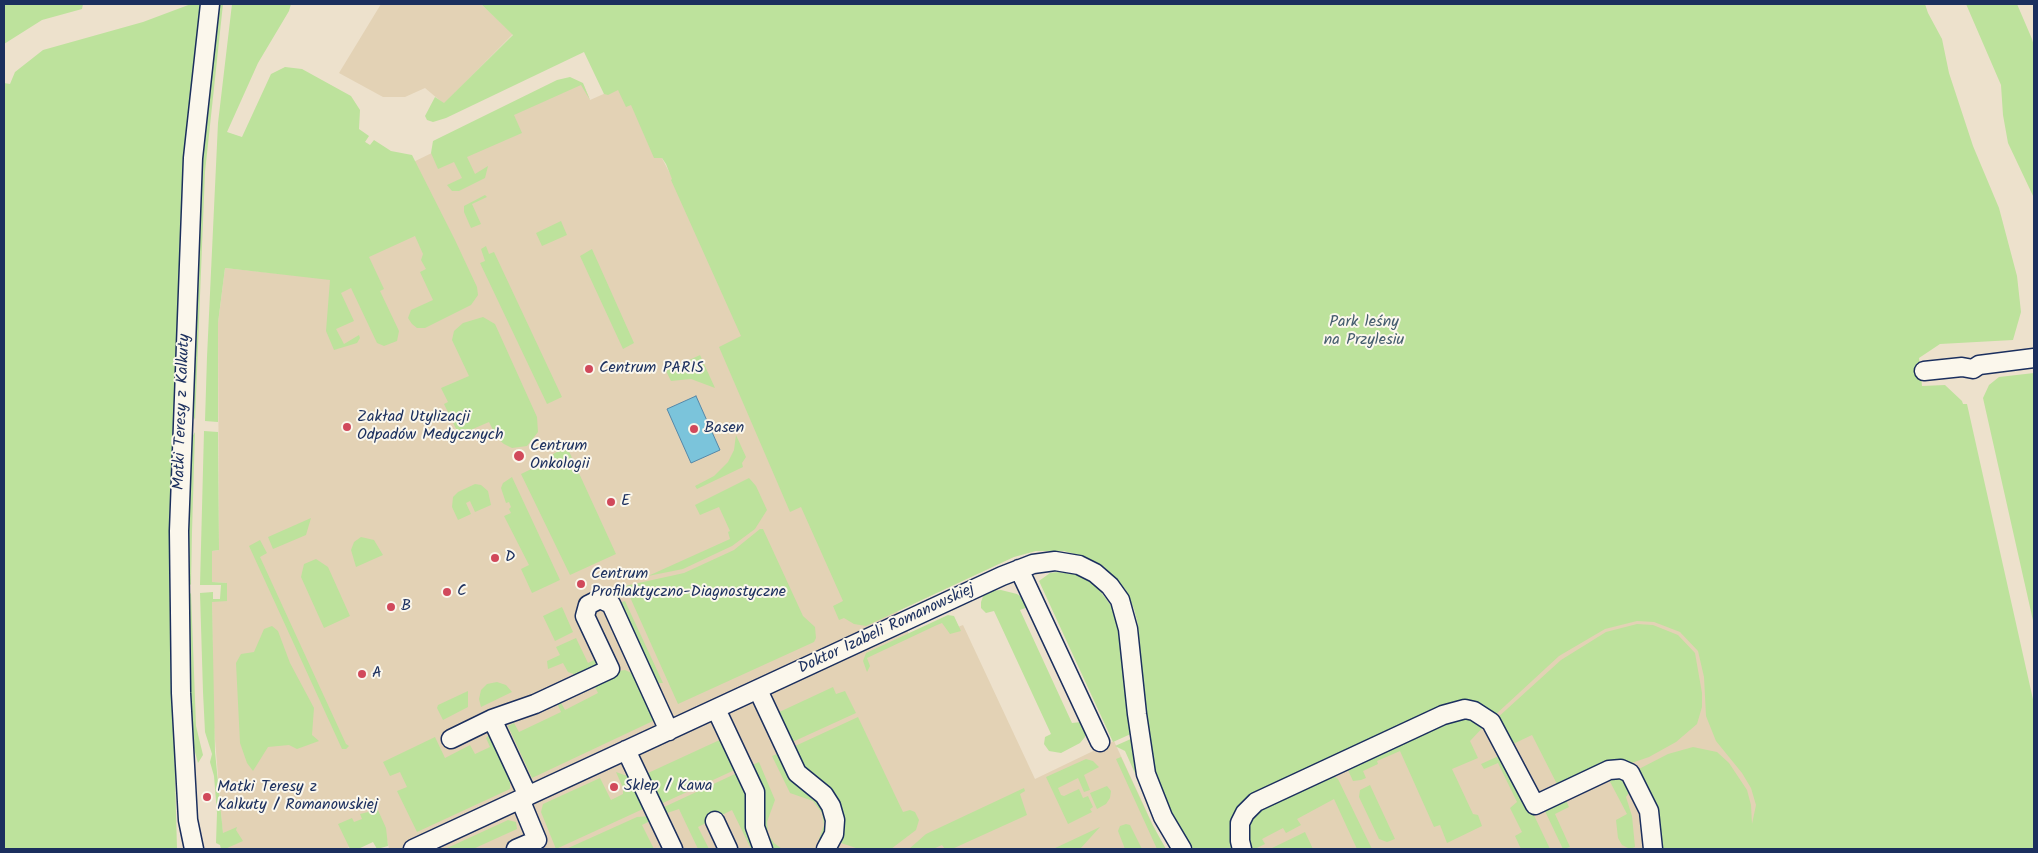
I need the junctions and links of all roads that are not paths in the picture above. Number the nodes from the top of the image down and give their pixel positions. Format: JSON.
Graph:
{"nodes":[{"id":1,"x":210,"y":4,"type":"edge"},
{"id":2,"x":2034,"y":358,"type":"edge"},
{"id":3,"x":1924,"y":371,"type":"dead end"},
{"id":4,"x":1019,"y":569,"type":"junction"},
{"id":5,"x":636,"y":657,"type":"junction"},
{"id":6,"x":610,"y":669,"type":"junction"},
{"id":7,"x":758,"y":690,"type":"junction"},
{"id":8,"x":716,"y":709,"type":"junction"},
{"id":9,"x":492,"y":719,"type":"junction"},
{"id":10,"x":669,"y":731,"type":"junction"},
{"id":11,"x":451,"y":739,"type":"dead end"},
{"id":12,"x":1100,"y":742,"type":"dead end"},
{"id":13,"x":626,"y":750,"type":"junction"},
{"id":14,"x":524,"y":798,"type":"junction"},
{"id":15,"x":188,"y":820,"type":"junction"},
{"id":16,"x":715,"y":821,"type":"dead end"},
{"id":17,"x":540,"y":844,"type":"edge"},
{"id":18,"x":184,"y":849,"type":"edge"},
{"id":19,"x":194,"y":849,"type":"edge"},
{"id":20,"x":413,"y":849,"type":"edge"},
{"id":21,"x":516,"y":849,"type":"edge"},
{"id":22,"x":673,"y":849,"type":"edge"},
{"id":23,"x":728,"y":849,"type":"edge"},
{"id":24,"x":763,"y":849,"type":"edge"},
{"id":25,"x":826,"y":849,"type":"edge"},
{"id":26,"x":1182,"y":849,"type":"edge"},
{"id":27,"x":1242,"y":849,"type":"edge"},
{"id":28,"x":1654,"y":849,"type":"edge"}],
"edges":[{"from":1,"to":15,"type":"street","name":"Matki Teresy z Kalkuty"},
{"from":2,"to":3,"type":"street"},
{"from":4,"to":7,"type":"street","name":"Doktor Izabeli Romanowskiej"},
{"from":4,"to":12,"type":"street"},
{"from":4,"to":26,"type":"street","name":"Doktor Izabeli Romanowskiej"},
{"from":5,"to":6,"type":"street"},
{"from":5,"to":6,"type":"street"},
{"from":5,"to":10,"type":"street"},
{"from":6,"to":9,"type":"street"},
{"from":7,"to":8,"type":"street","name":"Doktor Izabeli Romanowskiej"},
{"from":7,"to":25,"type":"street"},
{"from":8,"to":10,"type":"street","name":"Doktor Izabeli Romanowskiej"},
{"from":8,"to":24,"type":"street"},
{"from":9,"to":11,"type":"street"},
{"from":9,"to":14,"type":"street"},
{"from":10,"to":13,"type":"street","name":"Doktor Izabeli Romanowskiej"},
{"from":13,"to":14,"type":"street","name":"Doktor Izabeli Romanowskiej"},
{"from":13,"to":22,"type":"street"},
{"from":14,"to":17,"type":"street"},
{"from":14,"to":20,"type":"street","name":"Doktor Izabeli Romanowskiej"},
{"from":15,"to":18,"type":"street","name":"Matki Teresy z Kalkuty"},
{"from":15,"to":19,"type":"street","name":"Matki Teresy z Kalkuty"},
{"from":16,"to":23,"type":"street"},
{"from":17,"to":21,"type":"street"},
{"from":27,"to":28,"type":"street"}]}
